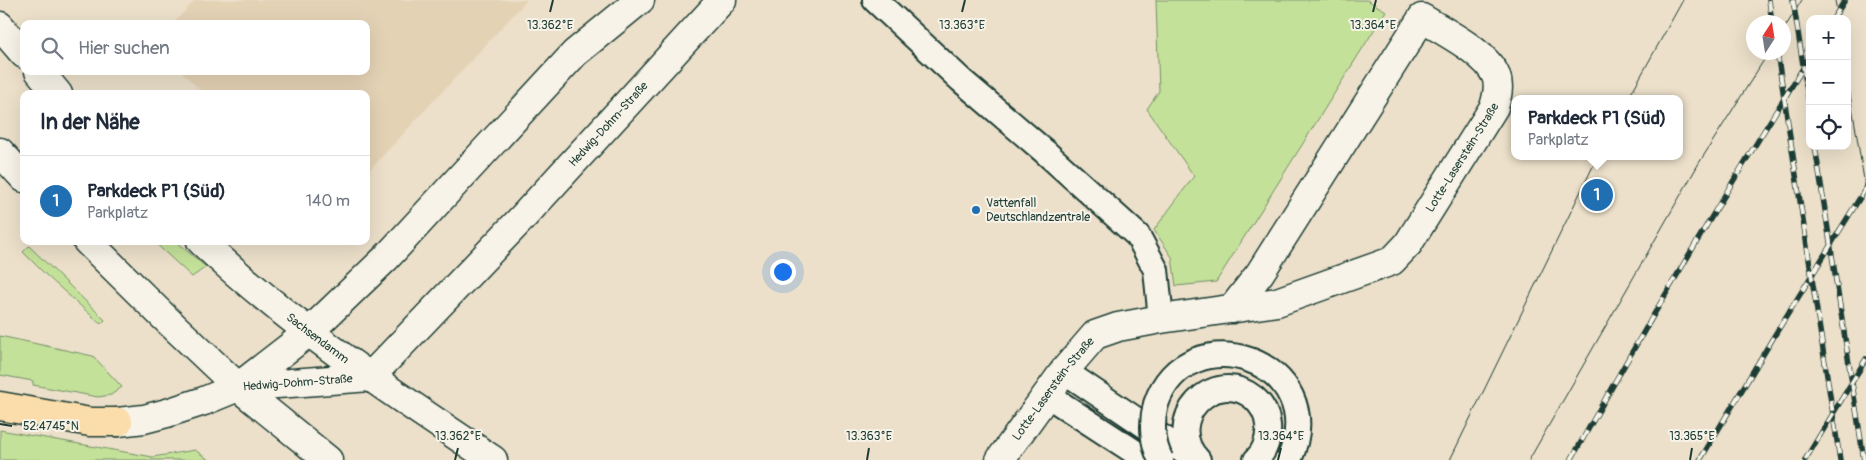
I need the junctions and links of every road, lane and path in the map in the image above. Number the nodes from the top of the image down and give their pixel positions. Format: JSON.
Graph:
{"nodes":[{"id":1,"x":640,"y":0,"type":"edge"},
{"id":2,"x":722,"y":0,"type":"edge"},
{"id":3,"x":875,"y":0,"type":"edge"},
{"id":4,"x":0,"y":26,"type":"edge"},
{"id":5,"x":20,"y":49,"type":"edge"},
{"id":6,"x":42,"y":75,"type":"edge"},
{"id":7,"x":55,"y":90,"type":"edge"},
{"id":8,"x":0,"y":152,"type":"edge"},
{"id":9,"x":20,"y":174,"type":"edge"},
{"id":10,"x":91,"y":245,"type":"edge"},
{"id":11,"x":205,"y":245,"type":"edge"},
{"id":12,"x":1232,"y":309,"type":"junction"},
{"id":13,"x":1160,"y":319,"type":"junction"},
{"id":14,"x":309,"y":332,"type":"junction"},
{"id":15,"x":1064,"y":371,"type":"junction"},
{"id":16,"x":370,"y":378,"type":"junction"},
{"id":17,"x":238,"y":387,"type":"junction"},
{"id":18,"x":1046,"y":395,"type":"junction"},
{"id":19,"x":0,"y":406,"type":"edge"},
{"id":20,"x":118,"y":422,"type":"joint"},
{"id":21,"x":328,"y":460,"type":"edge"},
{"id":22,"x":493,"y":460,"type":"edge"},
{"id":23,"x":1000,"y":460,"type":"edge"},
{"id":24,"x":1148,"y":460,"type":"edge"},
{"id":25,"x":1161,"y":460,"type":"edge"},
{"id":26,"x":1197,"y":460,"type":"edge"},
{"id":27,"x":1256,"y":460,"type":"edge"},
{"id":28,"x":1289,"y":460,"type":"edge"}],
"edges":[{"from":1,"to":14,"type":"street","name":"Hedwig-Dohm-Straße"},
{"from":2,"to":16,"type":"street","name":"Hedwig-Dohm-Straße"},
{"from":3,"to":13,"type":"lane"},
{"from":4,"to":5,"type":"street"},
{"from":6,"to":7,"type":"street"},
{"from":8,"to":9,"type":"street"},
{"from":10,"to":17,"type":"street"},
{"from":11,"to":14,"type":"street","name":"Sachsendamm"},
{"from":12,"to":12,"type":"street","name":"Lotte-Laserstein-Straße"},
{"from":12,"to":13,"type":"street","name":"Lotte-Laserstein-Straße"},
{"from":13,"to":15,"type":"street","name":"Lotte-Laserstein-Straße"},
{"from":14,"to":16,"type":"street","name":"Sachsendamm"},
{"from":14,"to":17,"type":"street","name":"Hedwig-Dohm-Straße"},
{"from":15,"to":18,"type":"street","name":"Lotte-Laserstein-Straße"},
{"from":15,"to":26,"type":"lane"},
{"from":16,"to":17,"type":"street","name":"Hedwig-Dohm-Straße"},
{"from":16,"to":22,"type":"street","name":"Sachsendamm"},
{"from":17,"to":20,"type":"street"},
{"from":17,"to":21,"type":"street"},
{"from":18,"to":23,"type":"street","name":"Lotte-Laserstein-Straße"},
{"from":18,"to":24,"type":"lane"},
{"from":19,"to":20,"type":"highway"},
{"from":25,"to":28,"type":"lane","bridge":true},
{"from":26,"to":27,"type":"lane"}]}
